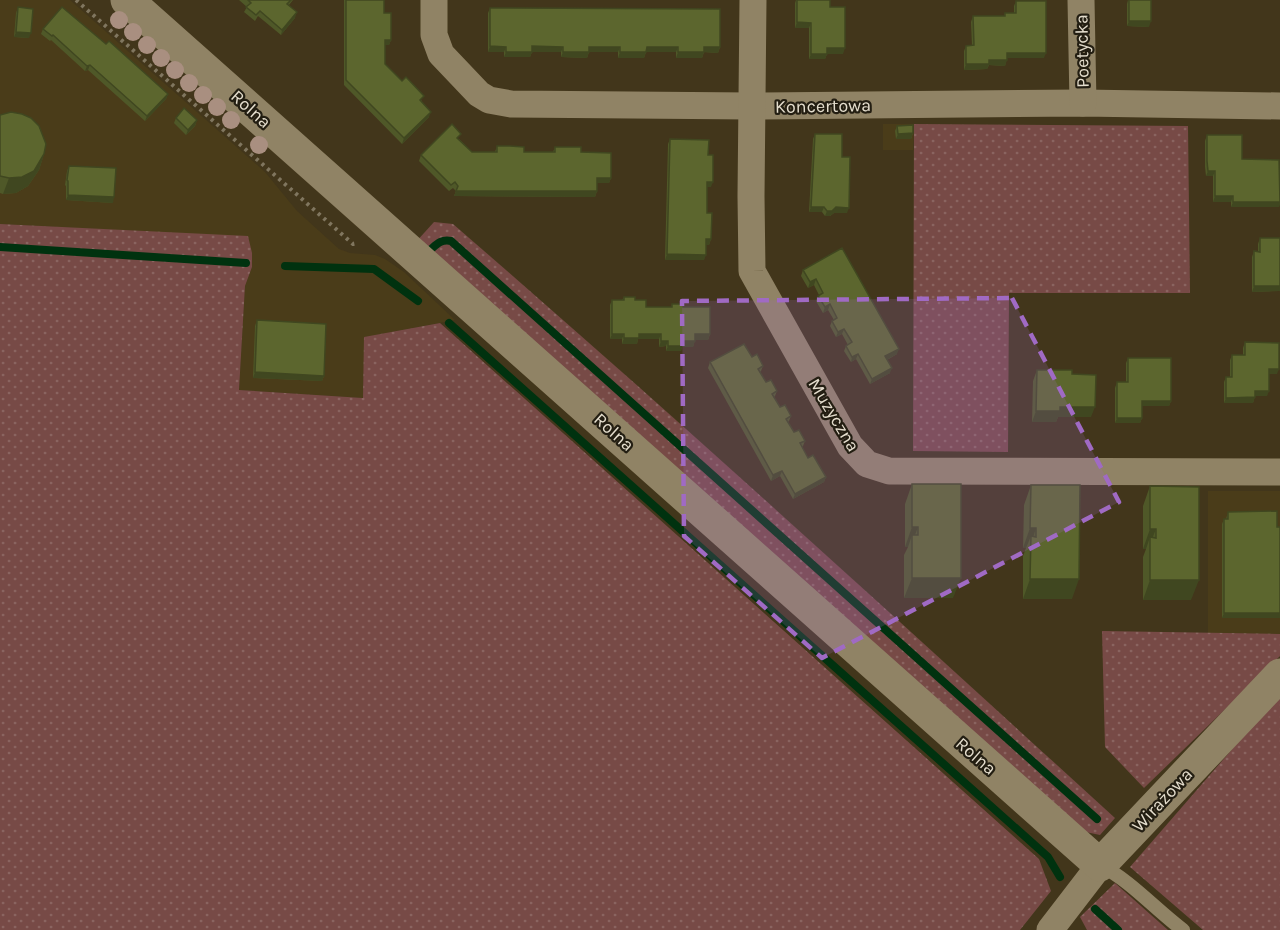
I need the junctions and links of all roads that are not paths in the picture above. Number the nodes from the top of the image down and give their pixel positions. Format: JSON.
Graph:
{"nodes":[{"id":1,"x":127,"y":0,"type":"edge"},
{"id":2,"x":434,"y":0,"type":"edge"},
{"id":3,"x":753,"y":0,"type":"edge"},
{"id":4,"x":1081,"y":0,"type":"edge"},
{"id":5,"x":1083,"y":103,"type":"junction"},
{"id":6,"x":751,"y":106,"type":"junction"},
{"id":7,"x":1280,"y":106,"type":"edge"},
{"id":8,"x":1280,"y":472,"type":"edge"},
{"id":9,"x":1280,"y":675,"type":"edge"},
{"id":10,"x":1100,"y":866,"type":"junction"},
{"id":11,"x":1050,"y":930,"type":"edge"},
{"id":12,"x":1183,"y":930,"type":"edge"}],
"edges":[{"from":1,"to":10,"type":"street","name":"Rolna"},
{"from":2,"to":6,"type":"street","name":"Koncertowa"},
{"from":3,"to":6,"type":"street","name":"Muzyczna"},
{"from":4,"to":5,"type":"street","name":"Poetycka"},
{"from":5,"to":6,"type":"street","name":"Koncertowa"},
{"from":5,"to":7,"type":"street","name":"Koncertowa"},
{"from":6,"to":8,"type":"street","name":"Muzyczna"},
{"from":9,"to":10,"type":"street","name":"Wirażowa"},
{"from":10,"to":11,"type":"street","name":"Wirażowa"},
{"from":10,"to":12,"type":"lane"}]}
